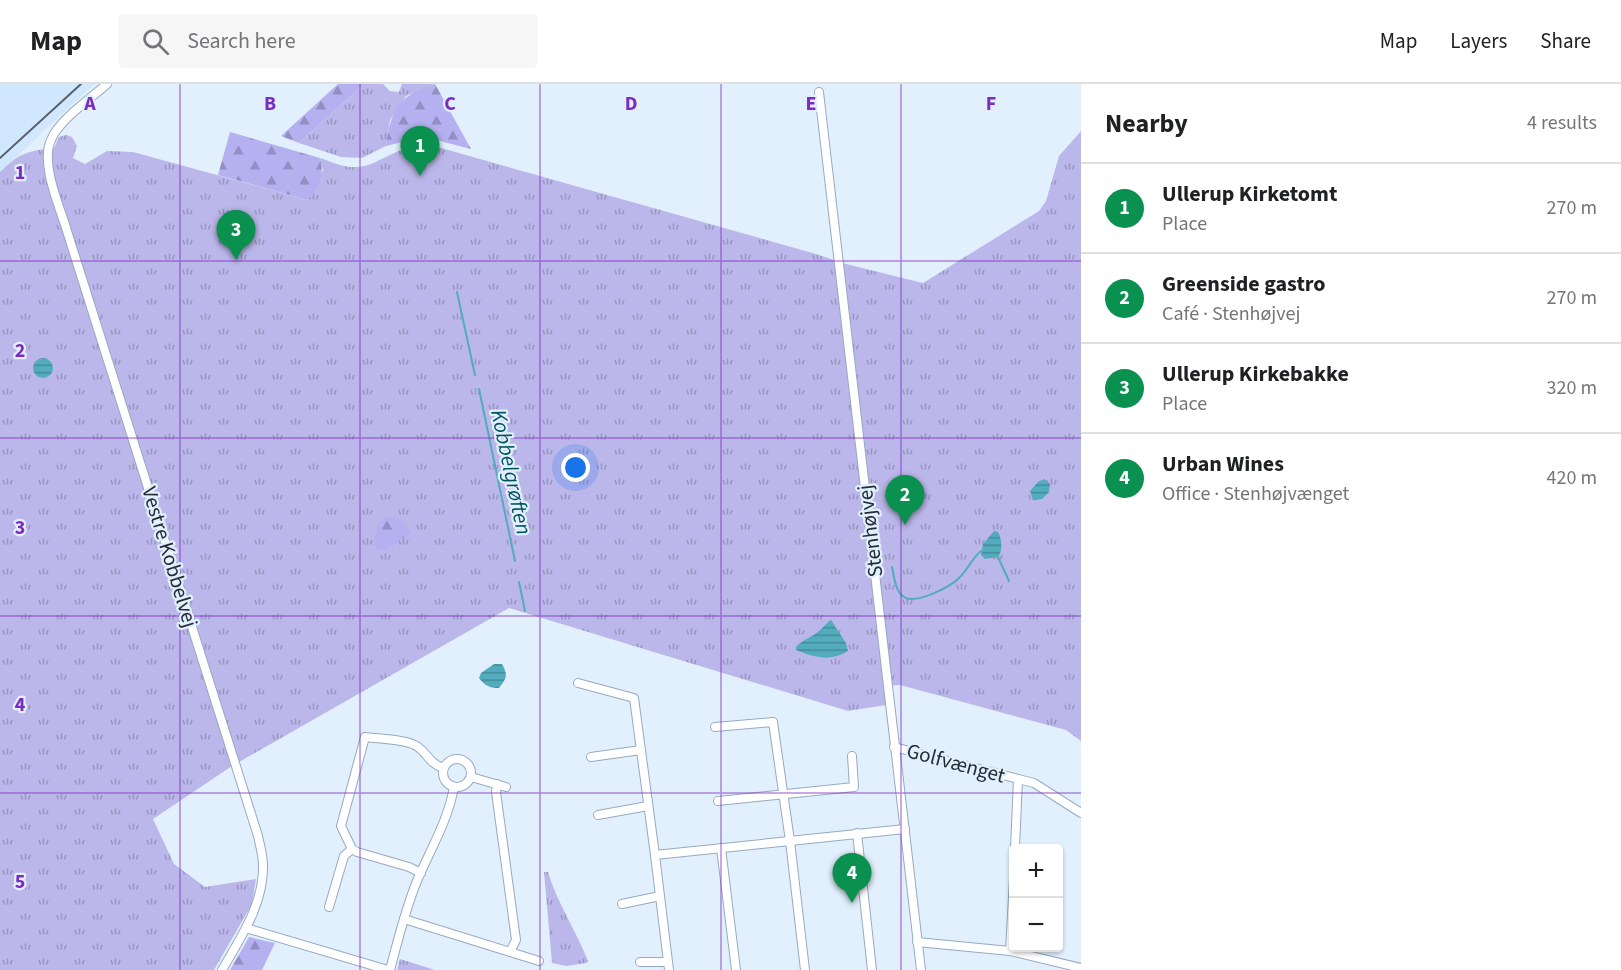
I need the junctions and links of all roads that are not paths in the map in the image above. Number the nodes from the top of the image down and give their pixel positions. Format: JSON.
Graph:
{"nodes":[{"id":1,"x":106,"y":84,"type":"edge"},
{"id":2,"x":819,"y":92,"type":"dead end"},
{"id":3,"x":578,"y":683,"type":"dead end"},
{"id":4,"x":715,"y":727,"type":"dead end"},
{"id":5,"x":894,"y":747,"type":"junction"},
{"id":6,"x":641,"y":750,"type":"junction"},
{"id":7,"x":852,"y":756,"type":"dead end"},
{"id":8,"x":591,"y":757,"type":"dead end"},
{"id":9,"x":443,"y":768,"type":"junction"},
{"id":10,"x":471,"y":777,"type":"junction"},
{"id":11,"x":1018,"y":779,"type":"junction"},
{"id":12,"x":497,"y":784,"type":"junction"},
{"id":13,"x":454,"y":787,"type":"junction"},
{"id":14,"x":506,"y":787,"type":"dead end"},
{"id":15,"x":783,"y":794,"type":"junction"},
{"id":16,"x":718,"y":801,"type":"dead end"},
{"id":17,"x":648,"y":806,"type":"junction"},
{"id":18,"x":1081,"y":813,"type":"edge"},
{"id":19,"x":598,"y":815,"type":"dead end"},
{"id":20,"x":905,"y":829,"type":"junction"},
{"id":21,"x":857,"y":833,"type":"junction"},
{"id":22,"x":790,"y":841,"type":"junction"},
{"id":23,"x":1015,"y":844,"type":"edge"},
{"id":24,"x":722,"y":848,"type":"junction"},
{"id":25,"x":352,"y":849,"type":"junction"},
{"id":26,"x":655,"y":855,"type":"junction"},
{"id":27,"x":421,"y":873,"type":"junction"},
{"id":28,"x":660,"y":896,"type":"junction"},
{"id":29,"x":622,"y":904,"type":"dead end"},
{"id":30,"x":329,"y":907,"type":"dead end"},
{"id":31,"x":404,"y":919,"type":"junction"},
{"id":32,"x":246,"y":928,"type":"junction"},
{"id":33,"x":917,"y":942,"type":"junction"},
{"id":34,"x":1009,"y":951,"type":"edge"},
{"id":35,"x":510,"y":952,"type":"junction"},
{"id":36,"x":1014,"y":952,"type":"edge"},
{"id":37,"x":539,"y":961,"type":"dead end"},
{"id":38,"x":640,"y":962,"type":"dead end"},
{"id":39,"x":668,"y":966,"type":"edge"},
{"id":40,"x":1081,"y":968,"type":"edge"},
{"id":41,"x":222,"y":970,"type":"edge"},
{"id":42,"x":389,"y":970,"type":"edge"},
{"id":43,"x":736,"y":970,"type":"edge"},
{"id":44,"x":805,"y":970,"type":"edge"},
{"id":45,"x":872,"y":970,"type":"edge"},
{"id":46,"x":921,"y":970,"type":"edge"}],
"edges":[{"from":1,"to":32,"type":"street","name":"Vestre Kobbelvej"},
{"from":2,"to":5,"type":"street","name":"Stenhøjvej"},
{"from":3,"to":6,"type":"street"},
{"from":4,"to":15,"type":"street"},
{"from":5,"to":11,"type":"street","name":"Golfvænget"},
{"from":5,"to":20,"type":"street","name":"Stenhøjvej"},
{"from":6,"to":8,"type":"street"},
{"from":6,"to":17,"type":"street"},
{"from":7,"to":15,"type":"street"},
{"from":9,"to":10,"type":"street"},
{"from":9,"to":13,"type":"street"},
{"from":9,"to":25,"type":"street"},
{"from":10,"to":12,"type":"street"},
{"from":10,"to":13,"type":"street"},
{"from":11,"to":18,"type":"street","name":"Golfvænget"},
{"from":11,"to":23,"type":"street","name":"Golfvænget"},
{"from":12,"to":14,"type":"street"},
{"from":12,"to":35,"type":"street"},
{"from":13,"to":27,"type":"street"},
{"from":15,"to":16,"type":"street"},
{"from":15,"to":22,"type":"street"},
{"from":17,"to":19,"type":"street"},
{"from":17,"to":26,"type":"street"},
{"from":20,"to":21,"type":"street"},
{"from":20,"to":33,"type":"street","name":"Stenhøjvej"},
{"from":21,"to":22,"type":"street"},
{"from":21,"to":45,"type":"street"},
{"from":22,"to":24,"type":"street"},
{"from":22,"to":44,"type":"street"},
{"from":24,"to":26,"type":"street"},
{"from":24,"to":43,"type":"street"},
{"from":25,"to":27,"type":"street"},
{"from":25,"to":30,"type":"street"},
{"from":26,"to":28,"type":"street"},
{"from":27,"to":31,"type":"street"},
{"from":28,"to":29,"type":"street"},
{"from":28,"to":39,"type":"street"},
{"from":31,"to":35,"type":"street"},
{"from":31,"to":42,"type":"street"},
{"from":32,"to":41,"type":"street","name":"Vestre Kobbelvej"},
{"from":32,"to":42,"type":"street"},
{"from":33,"to":34,"type":"street"},
{"from":33,"to":46,"type":"street","name":"Stenhøjvej"},
{"from":35,"to":37,"type":"street"},
{"from":36,"to":40,"type":"street"},
{"from":38,"to":39,"type":"street"}]}
